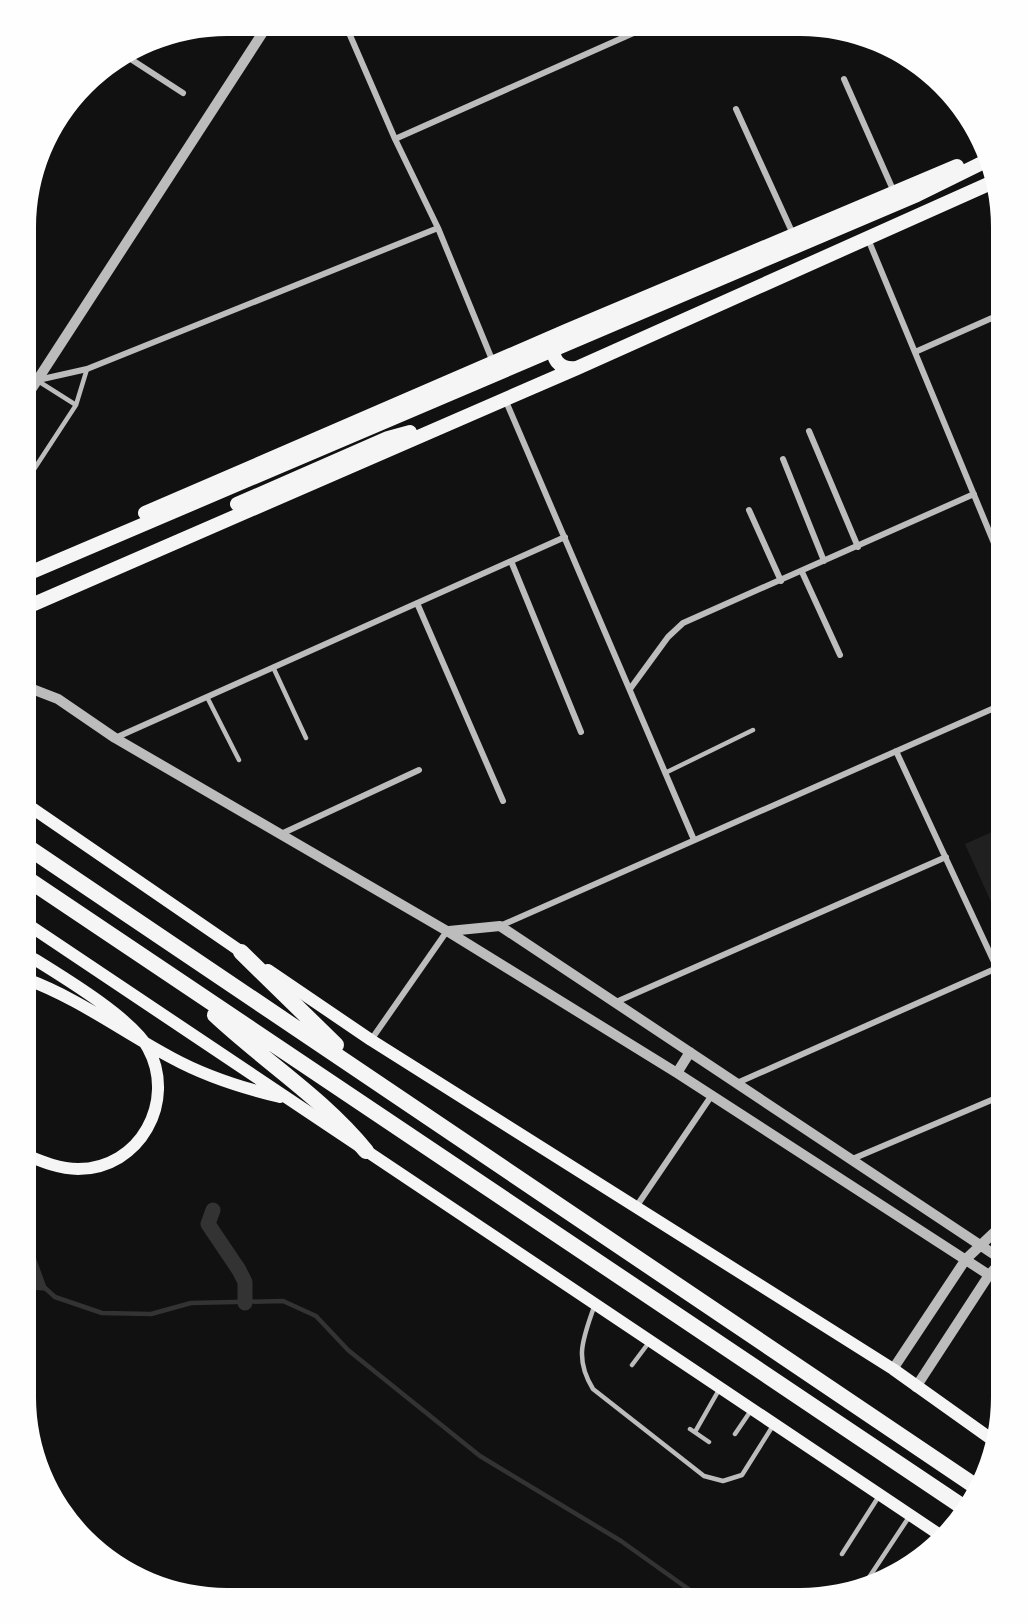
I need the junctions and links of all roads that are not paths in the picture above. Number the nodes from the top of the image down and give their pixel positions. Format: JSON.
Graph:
{"nodes":[{"id":1,"x":261,"y":36,"type":"edge"},
{"id":2,"x":350,"y":36,"type":"edge"},
{"id":3,"x":627,"y":36,"type":"edge"},
{"id":4,"x":133,"y":61,"type":"edge"},
{"id":5,"x":844,"y":79,"type":"dead end"},
{"id":6,"x":183,"y":93,"type":"dead end"},
{"id":7,"x":736,"y":109,"type":"dead end"},
{"id":8,"x":395,"y":139,"type":"junction"},
{"id":9,"x":977,"y":158,"type":"edge"},
{"id":10,"x":979,"y":164,"type":"edge"},
{"id":11,"x":986,"y":185,"type":"edge"},
{"id":12,"x":894,"y":192,"type":"junction"},
{"id":13,"x":438,"y":228,"type":"junction"},
{"id":14,"x":794,"y":234,"type":"junction"},
{"id":15,"x":868,"y":239,"type":"junction"},
{"id":16,"x":991,"y":319,"type":"edge"},
{"id":17,"x":566,"y":331,"type":"junction"},
{"id":18,"x":915,"y":352,"type":"junction"},
{"id":19,"x":493,"y":362,"type":"junction"},
{"id":20,"x":577,"y":368,"type":"junction"},
{"id":21,"x":87,"y":369,"type":"junction"},
{"id":22,"x":37,"y":381,"type":"junction"},
{"id":23,"x":505,"y":399,"type":"junction"},
{"id":24,"x":76,"y":405,"type":"junction"},
{"id":25,"x":478,"y":410,"type":"junction"},
{"id":26,"x":808,"y":431,"type":"dead end"},
{"id":27,"x":783,"y":459,"type":"dead end"},
{"id":28,"x":36,"y":466,"type":"edge"},
{"id":29,"x":974,"y":494,"type":"junction"},
{"id":30,"x":749,"y":510,"type":"dead end"},
{"id":31,"x":991,"y":536,"type":"edge"},
{"id":32,"x":565,"y":537,"type":"junction"},
{"id":33,"x":858,"y":547,"type":"junction"},
{"id":34,"x":36,"y":561,"type":"edge"},
{"id":35,"x":511,"y":561,"type":"junction"},
{"id":36,"x":824,"y":561,"type":"junction"},
{"id":37,"x":36,"y":570,"type":"edge"},
{"id":38,"x":802,"y":572,"type":"junction"},
{"id":39,"x":781,"y":581,"type":"junction"},
{"id":40,"x":36,"y":593,"type":"edge"},
{"id":41,"x":36,"y":602,"type":"edge"},
{"id":42,"x":417,"y":603,"type":"junction"},
{"id":43,"x":840,"y":656,"type":"dead end"},
{"id":44,"x":273,"y":667,"type":"junction"},
{"id":45,"x":630,"y":689,"type":"junction"},
{"id":46,"x":36,"y":690,"type":"edge"},
{"id":47,"x":207,"y":697,"type":"junction"},
{"id":48,"x":991,"y":709,"type":"edge"},
{"id":49,"x":753,"y":730,"type":"dead end"},
{"id":50,"x":581,"y":732,"type":"dead end"},
{"id":51,"x":115,"y":738,"type":"junction"},
{"id":52,"x":306,"y":738,"type":"dead end"},
{"id":53,"x":896,"y":751,"type":"junction"},
{"id":54,"x":239,"y":760,"type":"dead end"},
{"id":55,"x":419,"y":770,"type":"dead end"},
{"id":56,"x":665,"y":773,"type":"junction"},
{"id":57,"x":503,"y":801,"type":"dead end"},
{"id":58,"x":36,"y":811,"type":"edge"},
{"id":59,"x":280,"y":834,"type":"junction"},
{"id":60,"x":694,"y":840,"type":"junction"},
{"id":61,"x":36,"y":853,"type":"edge"},
{"id":62,"x":946,"y":857,"type":"junction"},
{"id":63,"x":36,"y":885,"type":"edge"},
{"id":64,"x":500,"y":926,"type":"junction"},
{"id":65,"x":36,"y":930,"type":"edge"},
{"id":66,"x":447,"y":931,"type":"junction"},
{"id":67,"x":241,"y":952,"type":"junction"},
{"id":68,"x":991,"y":955,"type":"edge"},
{"id":69,"x":36,"y":960,"type":"edge"},
{"id":70,"x":991,"y":971,"type":"edge"},
{"id":71,"x":36,"y":983,"type":"edge"},
{"id":72,"x":187,"y":986,"type":"junction"},
{"id":73,"x":616,"y":1002,"type":"junction"},
{"id":74,"x":370,"y":1041,"type":"junction"},
{"id":75,"x":690,"y":1052,"type":"junction"},
{"id":76,"x":364,"y":1073,"type":"junction"},
{"id":77,"x":677,"y":1073,"type":"junction"},
{"id":78,"x":736,"y":1083,"type":"junction"},
{"id":79,"x":712,"y":1095,"type":"junction"},
{"id":80,"x":286,"y":1098,"type":"junction"},
{"id":81,"x":991,"y":1100,"type":"edge"},
{"id":82,"x":366,"y":1151,"type":"junction"},
{"id":83,"x":36,"y":1158,"type":"edge"},
{"id":84,"x":850,"y":1160,"type":"junction"},
{"id":85,"x":911,"y":1201,"type":"junction"},
{"id":86,"x":636,"y":1207,"type":"junction"},
{"id":87,"x":900,"y":1217,"type":"junction"},
{"id":88,"x":991,"y":1235,"type":"edge"},
{"id":89,"x":978,"y":1246,"type":"junction"},
{"id":90,"x":991,"y":1254,"type":"edge"},
{"id":91,"x":966,"y":1259,"type":"junction"},
{"id":92,"x":990,"y":1275,"type":"joint"},
{"id":93,"x":595,"y":1304,"type":"junction"},
{"id":94,"x":650,"y":1341,"type":"junction"},
{"id":95,"x":632,"y":1365,"type":"dead end"},
{"id":96,"x":893,"y":1369,"type":"junction"},
{"id":97,"x":916,"y":1387,"type":"junction"},
{"id":98,"x":720,"y":1388,"type":"junction"},
{"id":99,"x":752,"y":1409,"type":"junction"},
{"id":100,"x":774,"y":1424,"type":"junction"},
{"id":101,"x":735,"y":1434,"type":"dead end"},
{"id":102,"x":987,"y":1436,"type":"edge"},
{"id":103,"x":709,"y":1442,"type":"dead end"},
{"id":104,"x":970,"y":1482,"type":"edge"},
{"id":105,"x":880,"y":1495,"type":"junction"},
{"id":106,"x":958,"y":1504,"type":"edge"},
{"id":107,"x":910,"y":1515,"type":"junction"},
{"id":108,"x":935,"y":1532,"type":"edge"},
{"id":109,"x":842,"y":1554,"type":"dead end"},
{"id":110,"x":871,"y":1574,"type":"edge"}],
"edges":[{"from":1,"to":22,"type":"street"},
{"from":2,"to":8,"type":"street"},
{"from":3,"to":8,"type":"street"},
{"from":4,"to":6,"type":"street"},
{"from":5,"to":12,"type":"street"},
{"from":7,"to":14,"type":"street"},
{"from":8,"to":13,"type":"street"},
{"from":9,"to":12,"type":"main road"},
{"from":10,"to":37,"type":"main road"},
{"from":11,"to":15,"type":"main road"},
{"from":12,"to":14,"type":"main road"},
{"from":13,"to":19,"type":"street"},
{"from":13,"to":21,"type":"street"},
{"from":14,"to":17,"type":"main road"},
{"from":15,"to":18,"type":"street"},
{"from":15,"to":20,"type":"main road"},
{"from":16,"to":18,"type":"street"},
{"from":17,"to":19,"type":"main road"},
{"from":17,"to":20,"type":"main road"},
{"from":18,"to":29,"type":"street"},
{"from":19,"to":34,"type":"main road"},
{"from":20,"to":23,"type":"main road"},
{"from":21,"to":22,"type":"street"},
{"from":21,"to":24,"type":"lane"},
{"from":22,"to":24,"type":"lane"},
{"from":23,"to":25,"type":"main road"},
{"from":23,"to":32,"type":"street"},
{"from":24,"to":28,"type":"lane"},
{"from":25,"to":40,"type":"main road"},
{"from":25,"to":41,"type":"main road"},
{"from":26,"to":33,"type":"street"},
{"from":27,"to":36,"type":"street"},
{"from":29,"to":31,"type":"street"},
{"from":29,"to":33,"type":"street"},
{"from":30,"to":39,"type":"street"},
{"from":32,"to":35,"type":"street"},
{"from":32,"to":45,"type":"street"},
{"from":33,"to":36,"type":"street"},
{"from":35,"to":42,"type":"street"},
{"from":35,"to":50,"type":"street"},
{"from":36,"to":38,"type":"street"},
{"from":38,"to":39,"type":"street"},
{"from":38,"to":43,"type":"street"},
{"from":39,"to":45,"type":"street"},
{"from":42,"to":44,"type":"street"},
{"from":42,"to":57,"type":"street"},
{"from":44,"to":47,"type":"street"},
{"from":44,"to":52,"type":"lane"},
{"from":45,"to":56,"type":"street"},
{"from":46,"to":51,"type":"street"},
{"from":47,"to":51,"type":"street"},
{"from":47,"to":54,"type":"lane"},
{"from":48,"to":53,"type":"street"},
{"from":49,"to":56,"type":"lane"},
{"from":51,"to":59,"type":"street"},
{"from":53,"to":60,"type":"street"},
{"from":53,"to":62,"type":"street"},
{"from":55,"to":59,"type":"street"},
{"from":56,"to":60,"type":"street"},
{"from":58,"to":67,"type":"main road"},
{"from":59,"to":66,"type":"street"},
{"from":60,"to":64,"type":"street"},
{"from":61,"to":76,"type":"highway"},
{"from":62,"to":68,"type":"street"},
{"from":62,"to":73,"type":"street"},
{"from":63,"to":72,"type":"highway"},
{"from":64,"to":66,"type":"street"},
{"from":64,"to":73,"type":"street"},
{"from":65,"to":80,"type":"main road"},
{"from":66,"to":74,"type":"street"},
{"from":66,"to":77,"type":"street"},
{"from":67,"to":74,"type":"main road"},
{"from":67,"to":76,"type":"highway"},
{"from":69,"to":83,"type":"main road"},
{"from":70,"to":78,"type":"street"},
{"from":71,"to":80,"type":"main road"},
{"from":72,"to":82,"type":"highway"},
{"from":72,"to":106,"type":"highway"},
{"from":73,"to":75,"type":"street"},
{"from":74,"to":86,"type":"main road"},
{"from":75,"to":77,"type":"street"},
{"from":75,"to":78,"type":"street"},
{"from":76,"to":104,"type":"highway"},
{"from":77,"to":79,"type":"street"},
{"from":78,"to":84,"type":"street"},
{"from":79,"to":86,"type":"street"},
{"from":79,"to":87,"type":"street"},
{"from":80,"to":82,"type":"main road"},
{"from":81,"to":84,"type":"street"},
{"from":82,"to":93,"type":"main road"},
{"from":84,"to":85,"type":"street"},
{"from":85,"to":87,"type":"street"},
{"from":85,"to":89,"type":"street"},
{"from":86,"to":96,"type":"main road"},
{"from":87,"to":91,"type":"street"},
{"from":88,"to":89,"type":"street"},
{"from":89,"to":90,"type":"street"},
{"from":89,"to":91,"type":"street"},
{"from":91,"to":92,"type":"street"},
{"from":91,"to":96,"type":"street"},
{"from":92,"to":97,"type":"street"},
{"from":93,"to":94,"type":"main road"},
{"from":93,"to":100,"type":"lane"},
{"from":94,"to":95,"type":"lane"},
{"from":94,"to":98,"type":"main road"},
{"from":96,"to":97,"type":"main road"},
{"from":97,"to":102,"type":"main road"},
{"from":98,"to":99,"type":"main road"},
{"from":98,"to":103,"type":"lane"},
{"from":99,"to":100,"type":"main road"},
{"from":99,"to":101,"type":"lane"},
{"from":100,"to":105,"type":"main road"},
{"from":105,"to":107,"type":"main road"},
{"from":105,"to":109,"type":"lane"},
{"from":107,"to":108,"type":"main road"},
{"from":107,"to":110,"type":"lane"}]}
